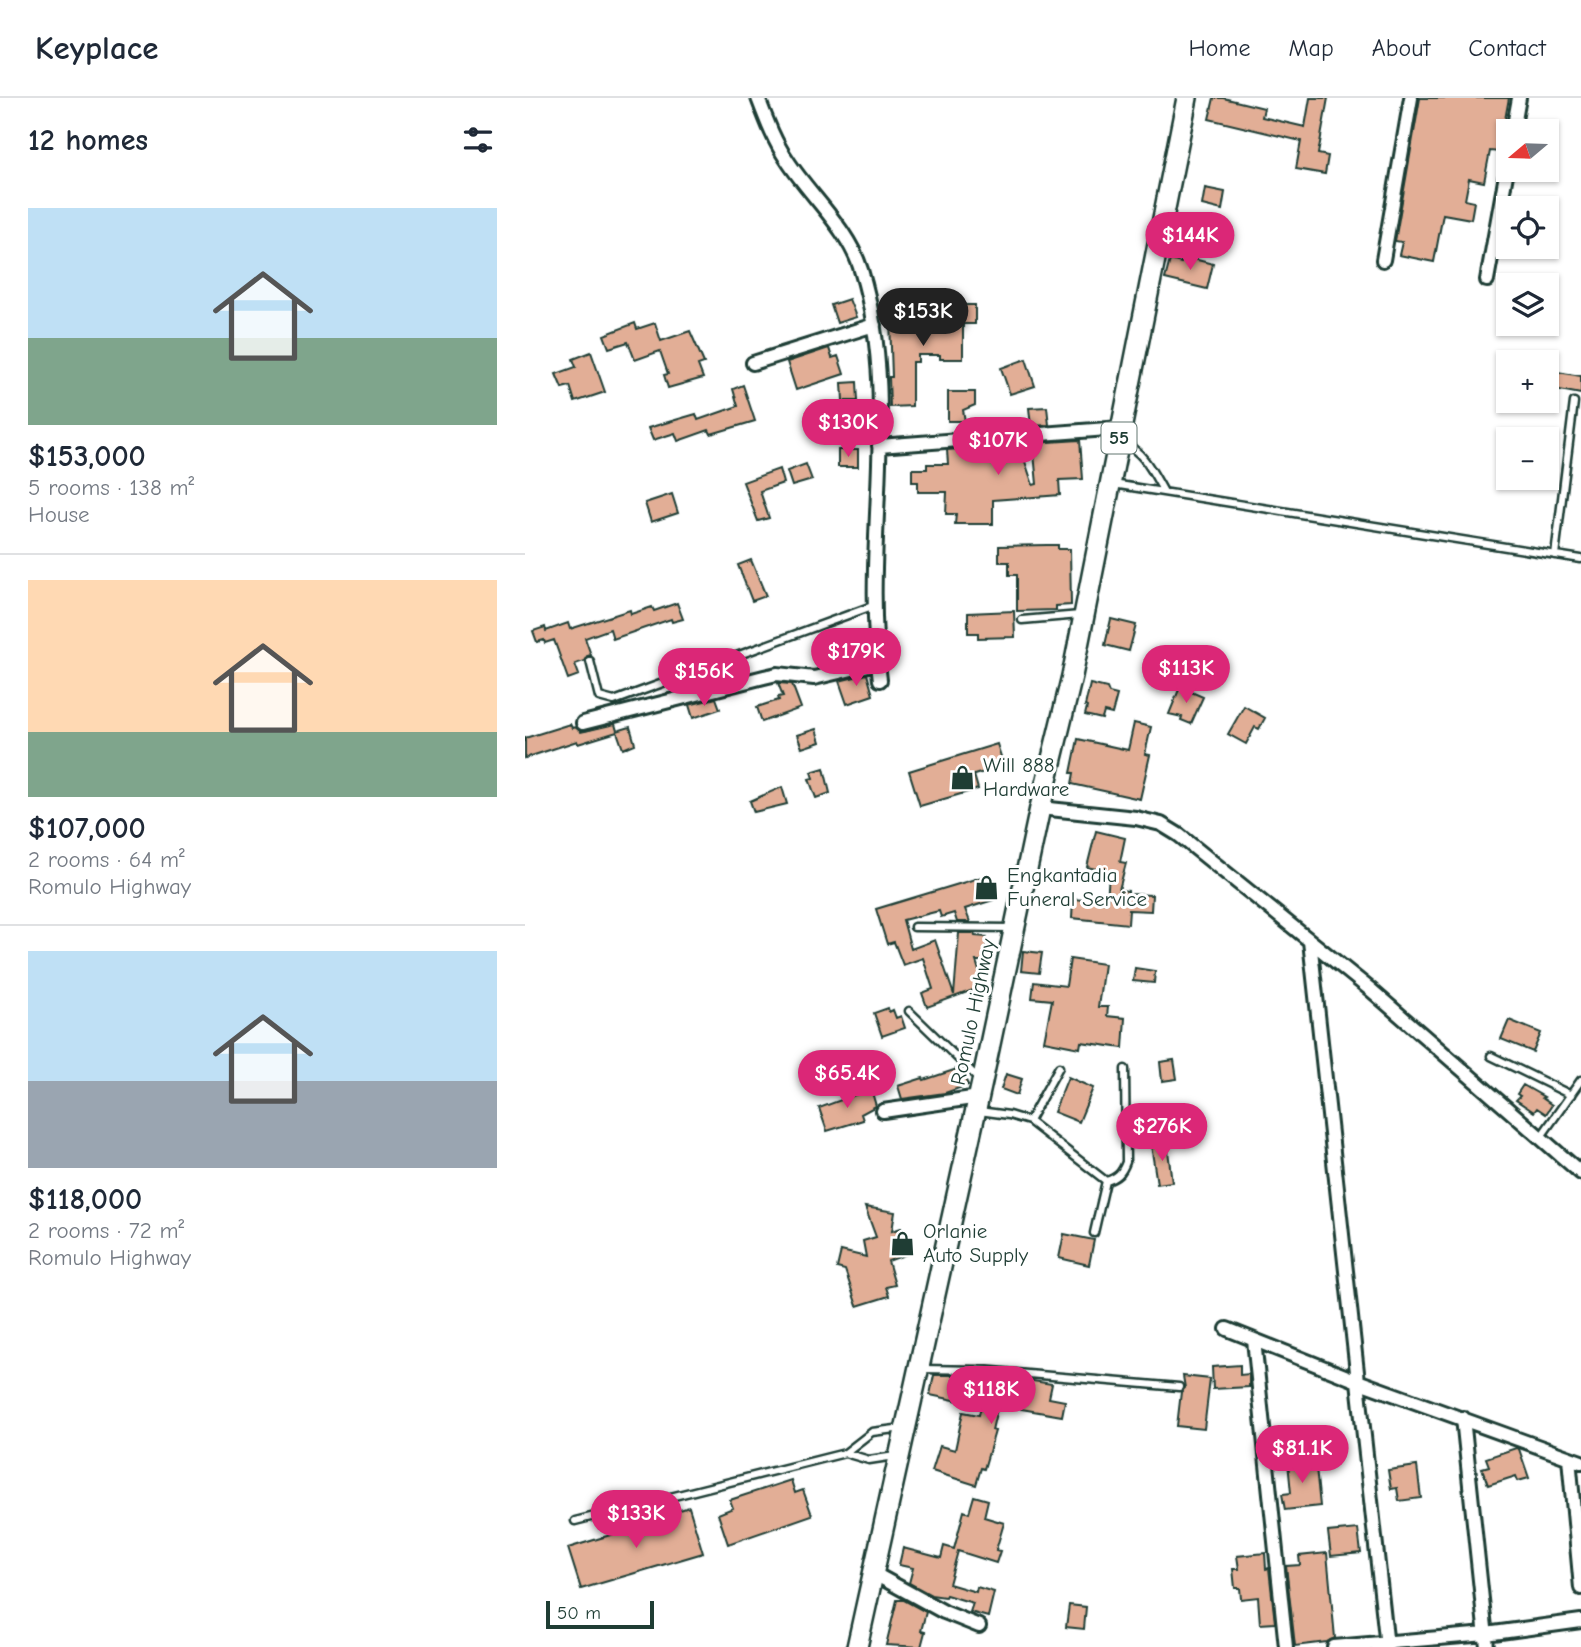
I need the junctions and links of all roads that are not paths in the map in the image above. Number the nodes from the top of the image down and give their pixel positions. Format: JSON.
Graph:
{"nodes":[{"id":1,"x":758,"y":98,"type":"edge"},
{"id":2,"x":1187,"y":98,"type":"edge"},
{"id":3,"x":1411,"y":98,"type":"edge"},
{"id":4,"x":1519,"y":98,"type":"edge"},
{"id":5,"x":1515,"y":119,"type":"edge"},
{"id":6,"x":1505,"y":182,"type":"edge"},
{"id":7,"x":1383,"y":260,"type":"dead end"},
{"id":8,"x":1487,"y":280,"type":"dead end"},
{"id":9,"x":874,"y":325,"type":"junction"},
{"id":10,"x":753,"y":363,"type":"dead end"},
{"id":11,"x":1574,"y":402,"type":"dead end"},
{"id":12,"x":1120,"y":434,"type":"junction"},
{"id":13,"x":879,"y":446,"type":"junction"},
{"id":14,"x":1112,"y":484,"type":"junction"},
{"id":15,"x":1164,"y":492,"type":"junction"},
{"id":16,"x":1555,"y":555,"type":"junction"},
{"id":17,"x":1581,"y":559,"type":"edge"},
{"id":18,"x":875,"y":605,"type":"junction"},
{"id":19,"x":1085,"y":614,"type":"junction"},
{"id":20,"x":1022,"y":620,"type":"dead end"},
{"id":21,"x":590,"y":661,"type":"dead end"},
{"id":22,"x":877,"y":663,"type":"junction"},
{"id":23,"x":880,"y":680,"type":"dead end"},
{"id":24,"x":583,"y":723,"type":"dead end"},
{"id":25,"x":1040,"y":808,"type":"junction"},
{"id":26,"x":914,"y":927,"type":"dead end"},
{"id":27,"x":1014,"y":928,"type":"junction"},
{"id":28,"x":1310,"y":941,"type":"junction"},
{"id":29,"x":909,"y":1011,"type":"dead end"},
{"id":30,"x":1491,"y":1056,"type":"dead end"},
{"id":31,"x":1059,"y":1067,"type":"dead end"},
{"id":32,"x":1125,"y":1069,"type":"dead end"},
{"id":33,"x":1581,"y":1080,"type":"edge"},
{"id":34,"x":1571,"y":1095,"type":"junction"},
{"id":35,"x":979,"y":1096,"type":"junction"},
{"id":36,"x":883,"y":1111,"type":"dead end"},
{"id":37,"x":1029,"y":1121,"type":"junction"},
{"id":38,"x":1540,"y":1138,"type":"junction"},
{"id":39,"x":1581,"y":1173,"type":"edge"},
{"id":40,"x":1106,"y":1181,"type":"junction"},
{"id":41,"x":1094,"y":1233,"type":"dead end"},
{"id":42,"x":1227,"y":1329,"type":"dead end"},
{"id":43,"x":1254,"y":1340,"type":"junction"},
{"id":44,"x":918,"y":1369,"type":"junction"},
{"id":45,"x":1360,"y":1382,"type":"junction"},
{"id":46,"x":1179,"y":1387,"type":"dead end"},
{"id":47,"x":1463,"y":1419,"type":"junction"},
{"id":48,"x":905,"y":1428,"type":"junction"},
{"id":49,"x":845,"y":1453,"type":"junction"},
{"id":50,"x":899,"y":1455,"type":"junction"},
{"id":51,"x":1575,"y":1460,"type":"edge"},
{"id":52,"x":575,"y":1521,"type":"dead end"},
{"id":53,"x":873,"y":1573,"type":"junction"},
{"id":54,"x":1581,"y":1588,"type":"edge"},
{"id":55,"x":1581,"y":1621,"type":"edge"},
{"id":56,"x":979,"y":1626,"type":"dead end"},
{"id":57,"x":1486,"y":1640,"type":"edge"},
{"id":58,"x":1387,"y":1645,"type":"edge"},
{"id":59,"x":857,"y":1647,"type":"edge"},
{"id":60,"x":1286,"y":1647,"type":"edge"},
{"id":61,"x":1334,"y":1647,"type":"edge"}],
"edges":[{"from":1,"to":9,"type":"street"},
{"from":2,"to":12,"type":"highway","name":"Romulo Highway","number":"55"},
{"from":3,"to":7,"type":"street"},
{"from":4,"to":5,"type":"street"},
{"from":6,"to":8,"type":"street"},
{"from":9,"to":10,"type":"street"},
{"from":9,"to":13,"type":"street"},
{"from":11,"to":16,"type":"lane"},
{"from":12,"to":13,"type":"street"},
{"from":12,"to":14,"type":"highway","name":"Romulo Highway","number":"55"},
{"from":12,"to":15,"type":"lane"},
{"from":13,"to":18,"type":"street"},
{"from":14,"to":15,"type":"lane"},
{"from":14,"to":19,"type":"highway","name":"Romulo Highway","number":"55"},
{"from":15,"to":16,"type":"lane"},
{"from":16,"to":17,"type":"lane"},
{"from":18,"to":21,"type":"lane"},
{"from":18,"to":22,"type":"street"},
{"from":19,"to":20,"type":"lane"},
{"from":19,"to":25,"type":"highway","name":"Romulo Highway","number":"55"},
{"from":22,"to":23,"type":"street"},
{"from":22,"to":24,"type":"street"},
{"from":25,"to":27,"type":"highway","name":"Romulo Highway","number":"55"},
{"from":25,"to":28,"type":"street"},
{"from":26,"to":27,"type":"lane"},
{"from":27,"to":35,"type":"highway","name":"Romulo Highway","number":"55"},
{"from":28,"to":38,"type":"street"},
{"from":28,"to":45,"type":"street"},
{"from":29,"to":35,"type":"lane"},
{"from":30,"to":34,"type":"lane"},
{"from":31,"to":37,"type":"lane"},
{"from":32,"to":40,"type":"lane"},
{"from":33,"to":34,"type":"lane"},
{"from":34,"to":38,"type":"lane"},
{"from":35,"to":36,"type":"street"},
{"from":35,"to":37,"type":"lane"},
{"from":35,"to":44,"type":"highway","name":"Romulo Highway","number":"55"},
{"from":37,"to":40,"type":"lane"},
{"from":38,"to":39,"type":"street"},
{"from":40,"to":41,"type":"lane"},
{"from":42,"to":43,"type":"street"},
{"from":43,"to":45,"type":"street"},
{"from":43,"to":60,"type":"street"},
{"from":44,"to":46,"type":"lane"},
{"from":44,"to":48,"type":"highway","name":"Romulo Highway","number":"55"},
{"from":45,"to":47,"type":"street"},
{"from":45,"to":58,"type":"street"},
{"from":47,"to":51,"type":"street"},
{"from":47,"to":57,"type":"street"},
{"from":48,"to":49,"type":"lane"},
{"from":48,"to":50,"type":"highway","name":"Romulo Highway","number":"55"},
{"from":49,"to":50,"type":"lane"},
{"from":49,"to":52,"type":"lane"},
{"from":50,"to":53,"type":"highway","name":"Romulo Highway","number":"55"},
{"from":51,"to":54,"type":"street"},
{"from":53,"to":56,"type":"street"},
{"from":53,"to":59,"type":"highway","name":"Romulo Highway","number":"55"},
{"from":55,"to":57,"type":"street"},
{"from":57,"to":58,"type":"street"},
{"from":58,"to":61,"type":"street"}]}
